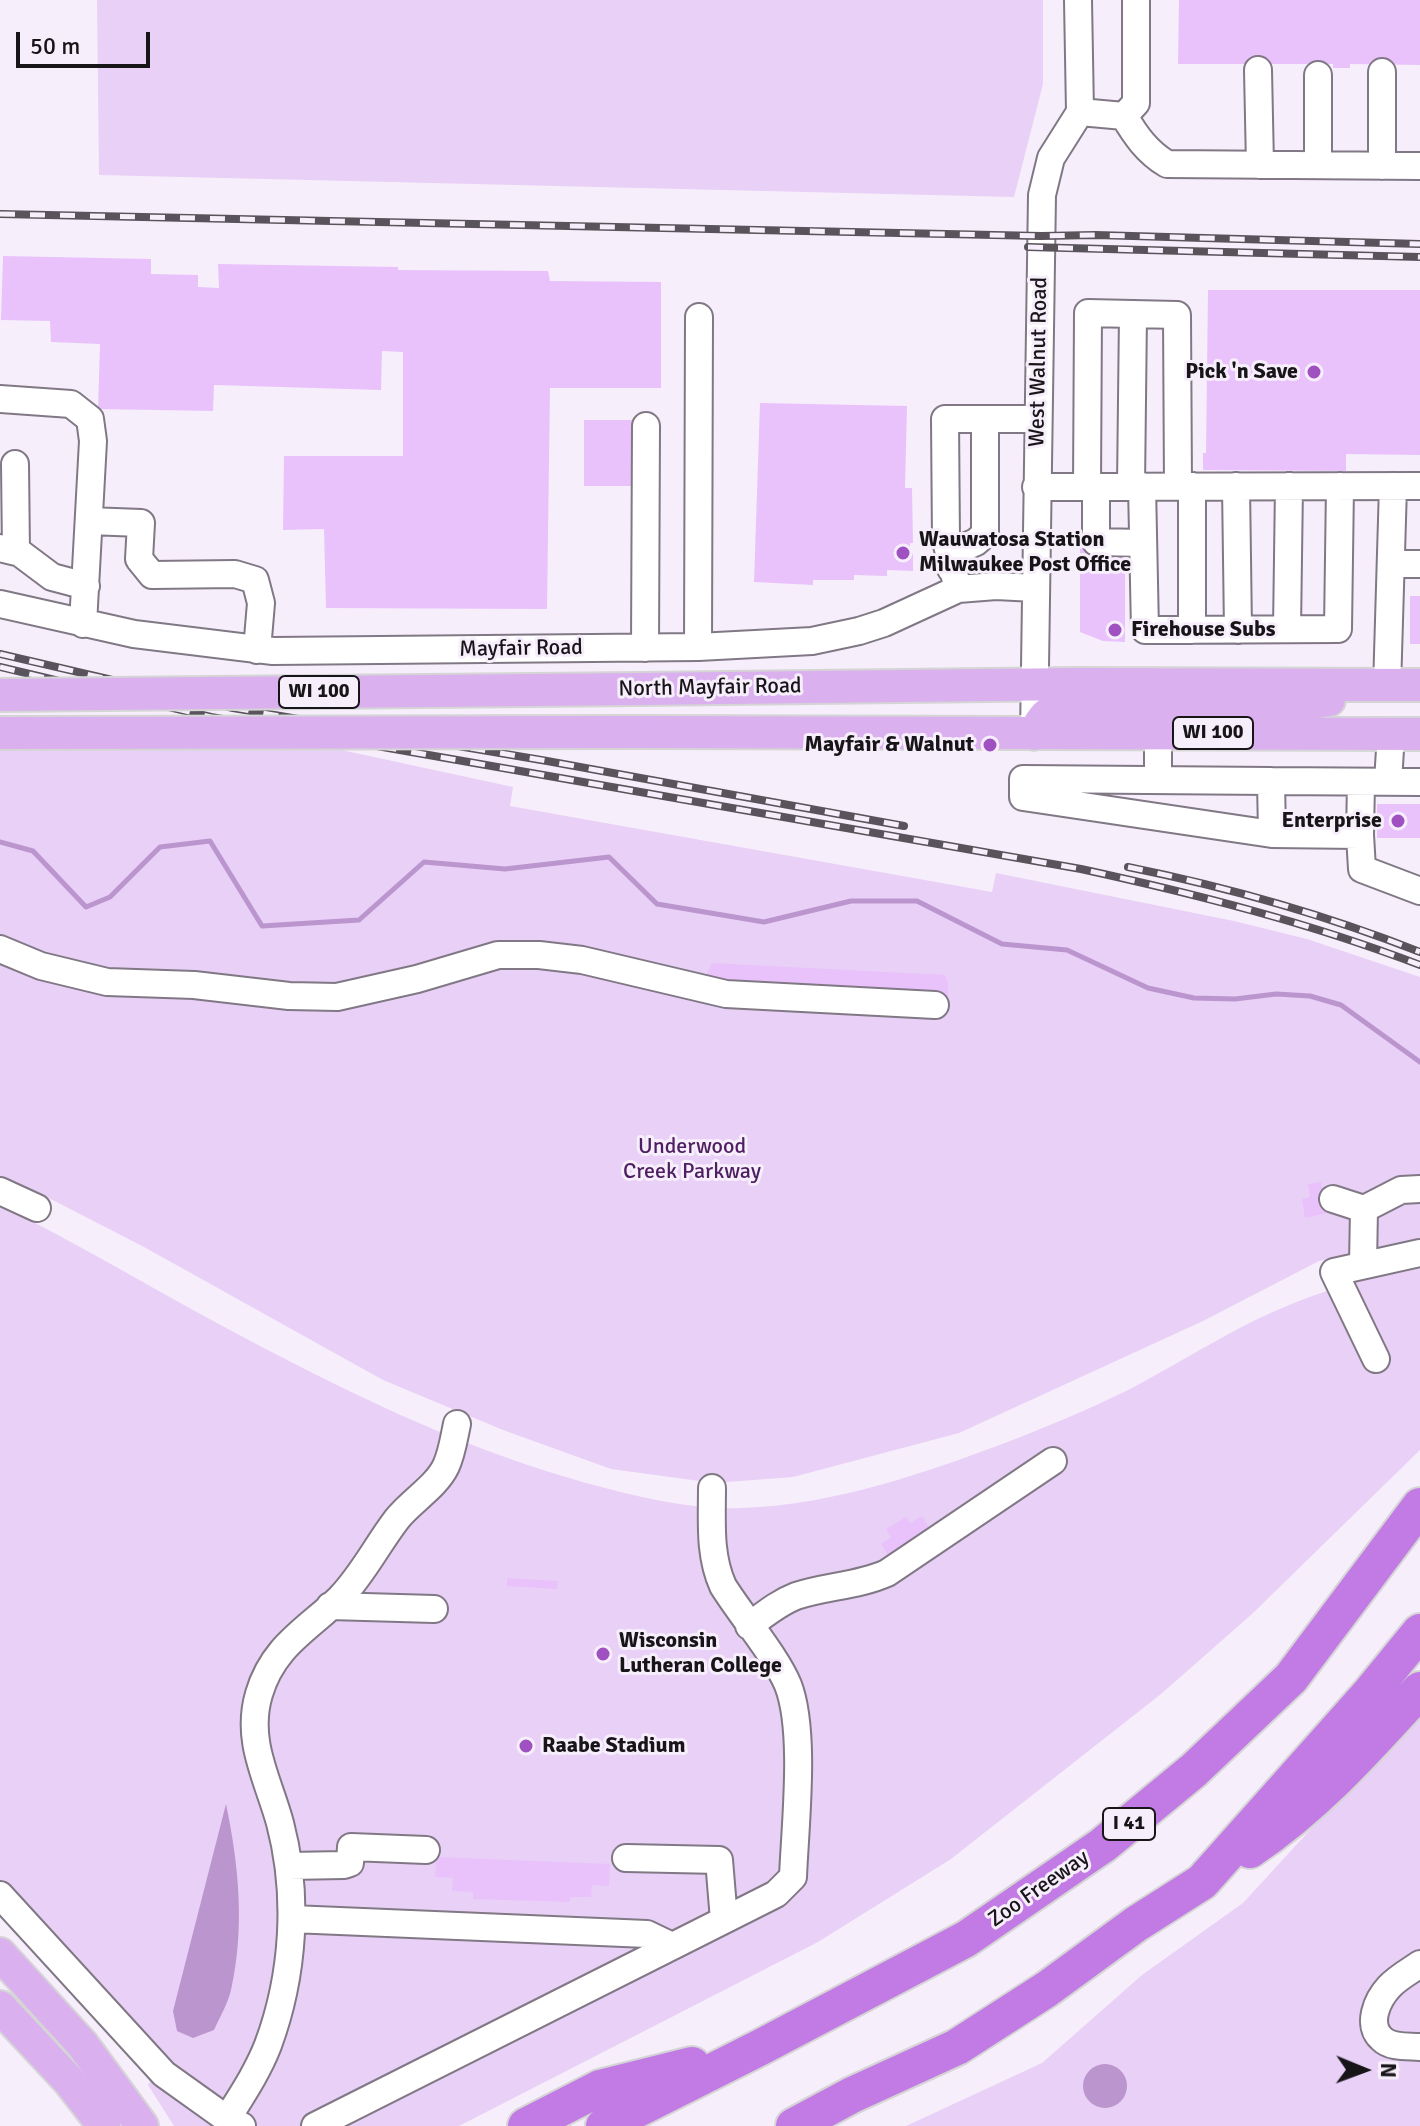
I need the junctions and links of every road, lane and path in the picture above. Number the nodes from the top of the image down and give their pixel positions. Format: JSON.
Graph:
{"nodes":[{"id":1,"x":1078,"y":0,"type":"edge"},
{"id":2,"x":1136,"y":0,"type":"edge"},
{"id":3,"x":1258,"y":70,"type":"dead end"},
{"id":4,"x":1382,"y":72,"type":"dead end"},
{"id":5,"x":1318,"y":75,"type":"dead end"},
{"id":6,"x":1080,"y":112,"type":"junction"},
{"id":7,"x":1124,"y":116,"type":"junction"},
{"id":8,"x":1260,"y":165,"type":"junction"},
{"id":9,"x":1318,"y":165,"type":"junction"},
{"id":10,"x":1382,"y":166,"type":"junction"},
{"id":11,"x":1420,"y":166,"type":"edge"},
{"id":12,"x":1133,"y":314,"type":"junction"},
{"id":13,"x":699,"y":317,"type":"dead end"},
{"id":14,"x":0,"y":399,"type":"edge"},
{"id":15,"x":985,"y":419,"type":"junction"},
{"id":16,"x":1038,"y":419,"type":"junction"},
{"id":17,"x":646,"y":426,"type":"dead end"},
{"id":18,"x":15,"y":464,"type":"dead end"},
{"id":19,"x":1091,"y":486,"type":"junction"},
{"id":20,"x":1136,"y":486,"type":"junction"},
{"id":21,"x":1185,"y":486,"type":"junction"},
{"id":22,"x":1236,"y":486,"type":"junction"},
{"id":23,"x":1289,"y":486,"type":"junction"},
{"id":24,"x":1340,"y":486,"type":"junction"},
{"id":25,"x":1393,"y":486,"type":"junction"},
{"id":26,"x":1420,"y":486,"type":"edge"},
{"id":27,"x":1036,"y":487,"type":"junction"},
{"id":28,"x":89,"y":521,"type":"junction"},
{"id":29,"x":1143,"y":543,"type":"junction"},
{"id":30,"x":8,"y":550,"type":"edge"},
{"id":31,"x":1391,"y":564,"type":"junction"},
{"id":32,"x":1420,"y":564,"type":"edge"},
{"id":33,"x":954,"y":579,"type":"junction"},
{"id":34,"x":86,"y":586,"type":"junction"},
{"id":35,"x":1035,"y":588,"type":"junction"},
{"id":36,"x":0,"y":604,"type":"edge"},
{"id":37,"x":83,"y":624,"type":"junction"},
{"id":38,"x":1287,"y":629,"type":"junction"},
{"id":39,"x":1192,"y":630,"type":"junction"},
{"id":40,"x":1238,"y":630,"type":"junction"},
{"id":41,"x":698,"y":647,"type":"junction"},
{"id":42,"x":645,"y":648,"type":"junction"},
{"id":43,"x":257,"y":650,"type":"junction"},
{"id":44,"x":1033,"y":684,"type":"junction"},
{"id":45,"x":1400,"y":686,"type":"edge"},
{"id":46,"x":0,"y":695,"type":"edge"},
{"id":47,"x":643,"y":732,"type":"junction"},
{"id":48,"x":0,"y":733,"type":"edge"},
{"id":49,"x":1034,"y":734,"type":"junction"},
{"id":50,"x":1158,"y":734,"type":"junction"},
{"id":51,"x":1406,"y":734,"type":"edge"},
{"id":52,"x":1158,"y":780,"type":"junction"},
{"id":53,"x":1271,"y":781,"type":"junction"},
{"id":54,"x":1361,"y":782,"type":"junction"},
{"id":55,"x":1388,"y":782,"type":"junction"},
{"id":56,"x":1420,"y":782,"type":"edge"},
{"id":57,"x":1272,"y":834,"type":"junction"},
{"id":58,"x":1360,"y":835,"type":"junction"},
{"id":59,"x":1420,"y":891,"type":"edge"},
{"id":60,"x":0,"y":949,"type":"edge"},
{"id":61,"x":935,"y":1005,"type":"dead end"},
{"id":62,"x":1420,"y":1189,"type":"edge"},
{"id":63,"x":0,"y":1191,"type":"edge"},
{"id":64,"x":1333,"y":1199,"type":"dead end"},
{"id":65,"x":37,"y":1208,"type":"dead end"},
{"id":66,"x":1364,"y":1209,"type":"junction"},
{"id":67,"x":1420,"y":1253,"type":"edge"},
{"id":68,"x":1363,"y":1265,"type":"junction"},
{"id":69,"x":1376,"y":1359,"type":"dead end"},
{"id":70,"x":457,"y":1424,"type":"dead end"},
{"id":71,"x":1053,"y":1461,"type":"dead end"},
{"id":72,"x":712,"y":1488,"type":"dead end"},
{"id":73,"x":1420,"y":1506,"type":"edge"},
{"id":74,"x":330,"y":1606,"type":"junction"},
{"id":75,"x":434,"y":1609,"type":"dead end"},
{"id":76,"x":749,"y":1626,"type":"junction"},
{"id":77,"x":1420,"y":1632,"type":"edge"},
{"id":78,"x":1420,"y":1690,"type":"edge"},
{"id":79,"x":426,"y":1850,"type":"dead end"},
{"id":80,"x":626,"y":1858,"type":"dead end"},
{"id":81,"x":289,"y":1866,"type":"junction"},
{"id":82,"x":1202,"y":1882,"type":"junction"},
{"id":83,"x":0,"y":1895,"type":"edge"},
{"id":84,"x":292,"y":1919,"type":"junction"},
{"id":85,"x":724,"y":1920,"type":"junction"},
{"id":86,"x":672,"y":1946,"type":"junction"},
{"id":87,"x":0,"y":1954,"type":"edge"},
{"id":88,"x":1420,"y":1964,"type":"edge"},
{"id":89,"x":0,"y":2007,"type":"edge"},
{"id":90,"x":1420,"y":2047,"type":"edge"},
{"id":91,"x":759,"y":2048,"type":"junction"},
{"id":92,"x":235,"y":2123,"type":"edge"},
{"id":93,"x":104,"y":2126,"type":"edge"},
{"id":94,"x":142,"y":2126,"type":"edge"},
{"id":95,"x":315,"y":2126,"type":"edge"},
{"id":96,"x":526,"y":2126,"type":"edge"},
{"id":97,"x":604,"y":2126,"type":"edge"},
{"id":98,"x":794,"y":2126,"type":"edge"}],
"edges":[{"from":1,"to":6,"type":"street"},
{"from":2,"to":7,"type":"street"},
{"from":3,"to":8,"type":"street"},
{"from":4,"to":10,"type":"street"},
{"from":5,"to":9,"type":"street"},
{"from":6,"to":7,"type":"street"},
{"from":6,"to":16,"type":"street","name":"West Walnut Road"},
{"from":7,"to":8,"type":"street"},
{"from":8,"to":9,"type":"street"},
{"from":9,"to":10,"type":"street"},
{"from":10,"to":11,"type":"street"},
{"from":12,"to":19,"type":"street"},
{"from":12,"to":20,"type":"street"},
{"from":12,"to":21,"type":"street"},
{"from":13,"to":41,"type":"street"},
{"from":14,"to":28,"type":"street"},
{"from":15,"to":16,"type":"street"},
{"from":15,"to":33,"type":"street"},
{"from":15,"to":33,"type":"street"},
{"from":16,"to":27,"type":"street","name":"West Walnut Road"},
{"from":17,"to":42,"type":"street"},
{"from":18,"to":30,"type":"street"},
{"from":19,"to":20,"type":"street"},
{"from":19,"to":27,"type":"street"},
{"from":19,"to":29,"type":"street"},
{"from":20,"to":21,"type":"street"},
{"from":20,"to":29,"type":"street"},
{"from":21,"to":22,"type":"street"},
{"from":21,"to":39,"type":"street"},
{"from":22,"to":23,"type":"street"},
{"from":22,"to":40,"type":"street"},
{"from":23,"to":24,"type":"street"},
{"from":23,"to":38,"type":"street"},
{"from":24,"to":25,"type":"street"},
{"from":24,"to":38,"type":"street"},
{"from":25,"to":26,"type":"street"},
{"from":25,"to":31,"type":"street"},
{"from":27,"to":35,"type":"street","name":"West Walnut Road"},
{"from":28,"to":34,"type":"street"},
{"from":28,"to":43,"type":"street"},
{"from":29,"to":39,"type":"street"},
{"from":30,"to":34,"type":"street"},
{"from":31,"to":32,"type":"street"},
{"from":31,"to":45,"type":"street"},
{"from":33,"to":35,"type":"street","name":"Mayfair Road"},
{"from":33,"to":41,"type":"street","name":"Mayfair Road"},
{"from":34,"to":37,"type":"street"},
{"from":35,"to":44,"type":"street","name":"West Walnut Road"},
{"from":36,"to":37,"type":"street","name":"Mayfair Road"},
{"from":37,"to":43,"type":"street","name":"Mayfair Road"},
{"from":38,"to":40,"type":"street"},
{"from":39,"to":40,"type":"street"},
{"from":41,"to":42,"type":"street","name":"Mayfair Road"},
{"from":42,"to":43,"type":"street","name":"Mayfair Road"},
{"from":44,"to":45,"type":"main road","name":"North Mayfair Road","number":"WI 100"},
{"from":44,"to":46,"type":"main road","name":"North Mayfair Road","number":"WI 100","bridge":true},
{"from":44,"to":47,"type":"main road"},
{"from":44,"to":49,"type":"street","name":"West Walnut Road"},
{"from":45,"to":49,"type":"main road"},
{"from":47,"to":48,"type":"main road","name":"North Mayfair Road","number":"WI 100","bridge":true},
{"from":47,"to":49,"type":"main road","name":"North Mayfair Road","number":"WI 100"},
{"from":49,"to":50,"type":"main road","name":"North Mayfair Road","number":"WI 100"},
{"from":50,"to":51,"type":"main road","name":"North Mayfair Road","number":"WI 100"},
{"from":50,"to":52,"type":"street"},
{"from":51,"to":55,"type":"street"},
{"from":52,"to":53,"type":"street"},
{"from":52,"to":57,"type":"street"},
{"from":53,"to":54,"type":"street"},
{"from":53,"to":57,"type":"street"},
{"from":54,"to":55,"type":"street"},
{"from":54,"to":58,"type":"street"},
{"from":55,"to":56,"type":"street"},
{"from":57,"to":58,"type":"street"},
{"from":58,"to":59,"type":"street"},
{"from":60,"to":61,"type":"street"},
{"from":62,"to":66,"type":"street"},
{"from":63,"to":65,"type":"street"},
{"from":64,"to":66,"type":"street"},
{"from":66,"to":68,"type":"street"},
{"from":67,"to":68,"type":"street"},
{"from":68,"to":69,"type":"street"},
{"from":70,"to":74,"type":"street"},
{"from":71,"to":76,"type":"street"},
{"from":72,"to":76,"type":"street"},
{"from":73,"to":91,"type":"highway","name":"Zoo Freeway","number":"I 41"},
{"from":74,"to":75,"type":"street"},
{"from":74,"to":81,"type":"street"},
{"from":76,"to":85,"type":"street"},
{"from":77,"to":82,"type":"highway"},
{"from":78,"to":82,"type":"highway"},
{"from":79,"to":81,"type":"street"},
{"from":80,"to":85,"type":"street"},
{"from":81,"to":84,"type":"street"},
{"from":82,"to":98,"type":"highway"},
{"from":83,"to":92,"type":"street"},
{"from":84,"to":86,"type":"street"},
{"from":84,"to":92,"type":"street"},
{"from":85,"to":86,"type":"street"},
{"from":86,"to":95,"type":"street"},
{"from":87,"to":94,"type":"main road"},
{"from":88,"to":90,"type":"street"},
{"from":89,"to":93,"type":"main road"},
{"from":91,"to":96,"type":"highway"},
{"from":91,"to":97,"type":"highway","name":"Zoo Freeway","number":"I 41"}]}
